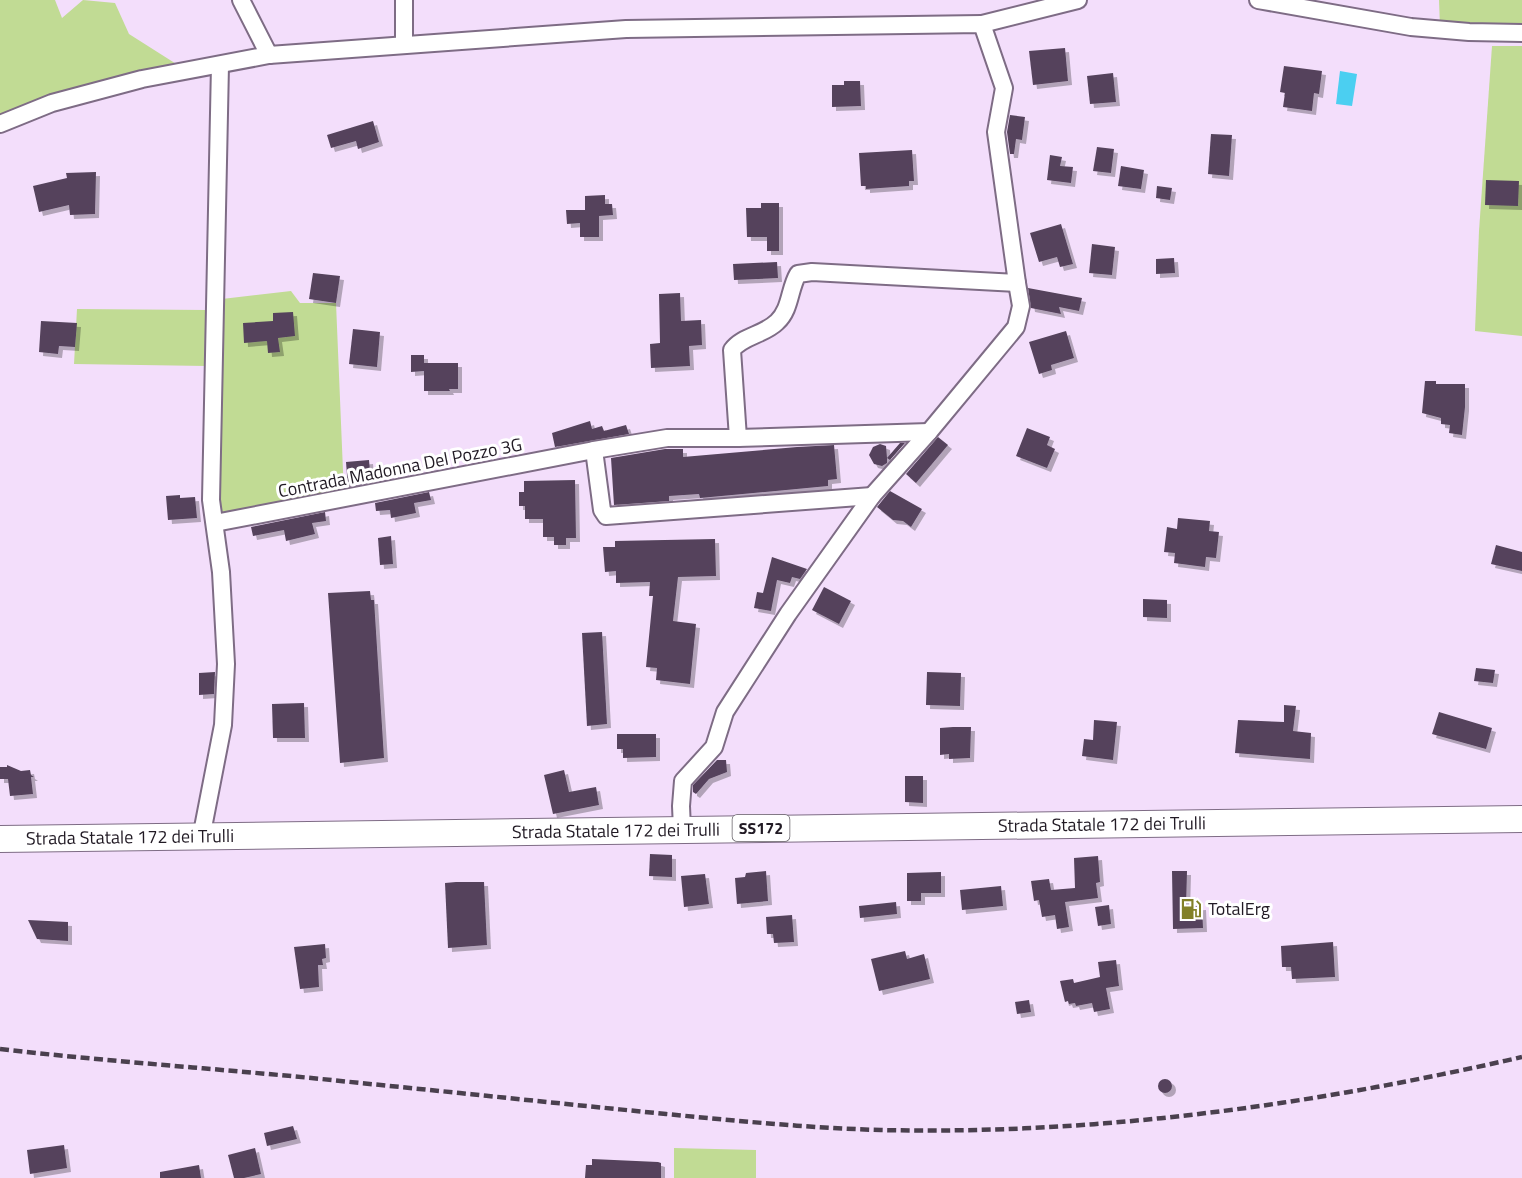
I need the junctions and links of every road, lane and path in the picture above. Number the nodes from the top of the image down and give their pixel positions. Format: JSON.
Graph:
{"nodes":[{"id":1,"x":241,"y":0,"type":"edge"},
{"id":2,"x":404,"y":0,"type":"edge"},
{"id":3,"x":1078,"y":0,"type":"edge"},
{"id":4,"x":1258,"y":0,"type":"edge"},
{"id":5,"x":982,"y":24,"type":"junction"},
{"id":6,"x":1522,"y":33,"type":"edge"},
{"id":7,"x":404,"y":45,"type":"junction"},
{"id":8,"x":269,"y":55,"type":"junction"},
{"id":9,"x":220,"y":65,"type":"junction"},
{"id":10,"x":0,"y":124,"type":"edge"},
{"id":11,"x":1017,"y":283,"type":"junction"},
{"id":12,"x":929,"y":432,"type":"junction"},
{"id":13,"x":738,"y":438,"type":"junction"},
{"id":14,"x":594,"y":450,"type":"junction"},
{"id":15,"x":872,"y":496,"type":"junction"},
{"id":16,"x":214,"y":523,"type":"junction"},
{"id":17,"x":1522,"y":819,"type":"edge"},
{"id":18,"x":682,"y":829,"type":"junction"},
{"id":19,"x":201,"y":838,"type":"junction"},
{"id":20,"x":0,"y":839,"type":"edge"}],
"edges":[{"from":1,"to":8,"type":"street"},
{"from":2,"to":7,"type":"street"},
{"from":3,"to":5,"type":"street"},
{"from":4,"to":6,"type":"street"},
{"from":5,"to":7,"type":"street"},
{"from":5,"to":11,"type":"street"},
{"from":7,"to":8,"type":"street"},
{"from":8,"to":9,"type":"street"},
{"from":9,"to":10,"type":"street"},
{"from":9,"to":16,"type":"street"},
{"from":11,"to":12,"type":"street"},
{"from":11,"to":13,"type":"street"},
{"from":12,"to":13,"type":"street","name":"Contrada Madonna Del Pozzo 3G"},
{"from":12,"to":15,"type":"street"},
{"from":13,"to":14,"type":"street","name":"Contrada Madonna Del Pozzo 3G"},
{"from":14,"to":15,"type":"street"},
{"from":14,"to":16,"type":"street","name":"Contrada Madonna Del Pozzo 3G"},
{"from":15,"to":18,"type":"street"},
{"from":16,"to":19,"type":"street"},
{"from":17,"to":18,"type":"main road","name":"Strada Statale 172 dei Trulli","number":"SS172"},
{"from":18,"to":19,"type":"main road","name":"Strada Statale 172 dei Trulli","number":"SS172"},
{"from":19,"to":20,"type":"main road","name":"Strada Statale 172 dei Trulli","number":"SS172"}]}
